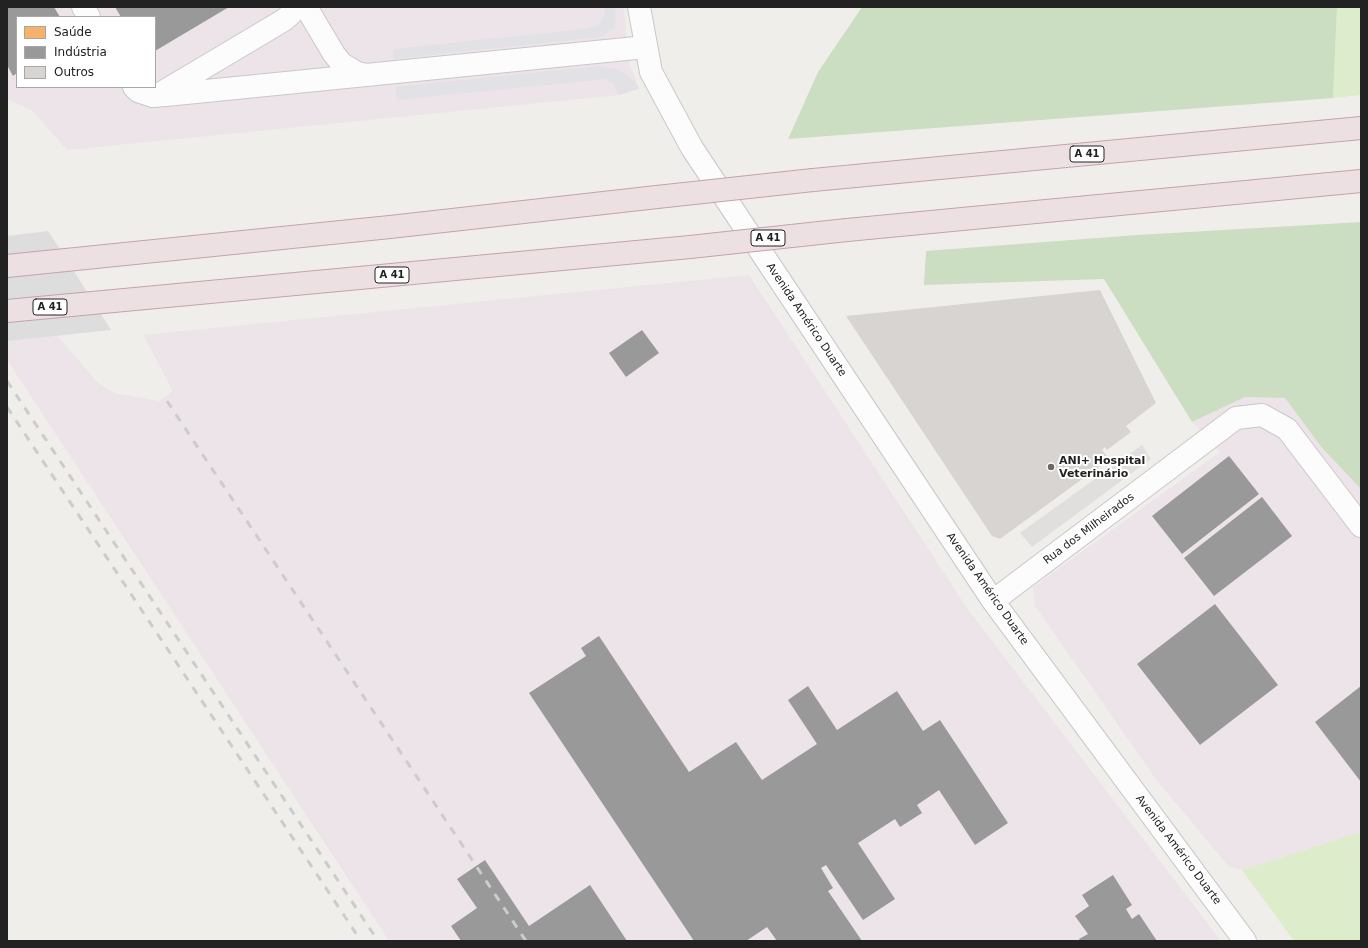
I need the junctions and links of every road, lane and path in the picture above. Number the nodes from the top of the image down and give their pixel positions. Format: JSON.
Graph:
{"nodes":[{"id":1,"x":83,"y":7,"type":"edge"},
{"id":2,"x":293,"y":7,"type":"edge"},
{"id":3,"x":306,"y":7,"type":"edge"},
{"id":4,"x":639,"y":7,"type":"edge"},
{"id":5,"x":88,"y":16,"type":"edge"},
{"id":6,"x":646,"y":47,"type":"junction"},
{"id":7,"x":366,"y":75,"type":"junction"},
{"id":8,"x":143,"y":92,"type":"edge"},
{"id":9,"x":1361,"y":128,"type":"edge"},
{"id":10,"x":1361,"y":181,"type":"edge"},
{"id":11,"x":7,"y":266,"type":"edge"},
{"id":12,"x":7,"y":311,"type":"edge"},
{"id":13,"x":1361,"y":526,"type":"edge"},
{"id":14,"x":993,"y":601,"type":"junction"},
{"id":15,"x":1245,"y":941,"type":"edge"}],
"edges":[{"from":1,"to":5,"type":"street"},
{"from":2,"to":8,"type":"street"},
{"from":3,"to":7,"type":"street"},
{"from":4,"to":6,"type":"street","name":"Avenida Américo Duarte"},
{"from":6,"to":7,"type":"street"},
{"from":6,"to":14,"type":"street","name":"Avenida Américo Duarte"},
{"from":7,"to":8,"type":"street"},
{"from":9,"to":11,"type":"highway","number":"A 41","bridge":true},
{"from":10,"to":12,"type":"highway","number":"A 41","bridge":true},
{"from":13,"to":14,"type":"street","name":"Rua dos Milheirados"},
{"from":14,"to":15,"type":"street","name":"Avenida Américo Duarte"}]}
